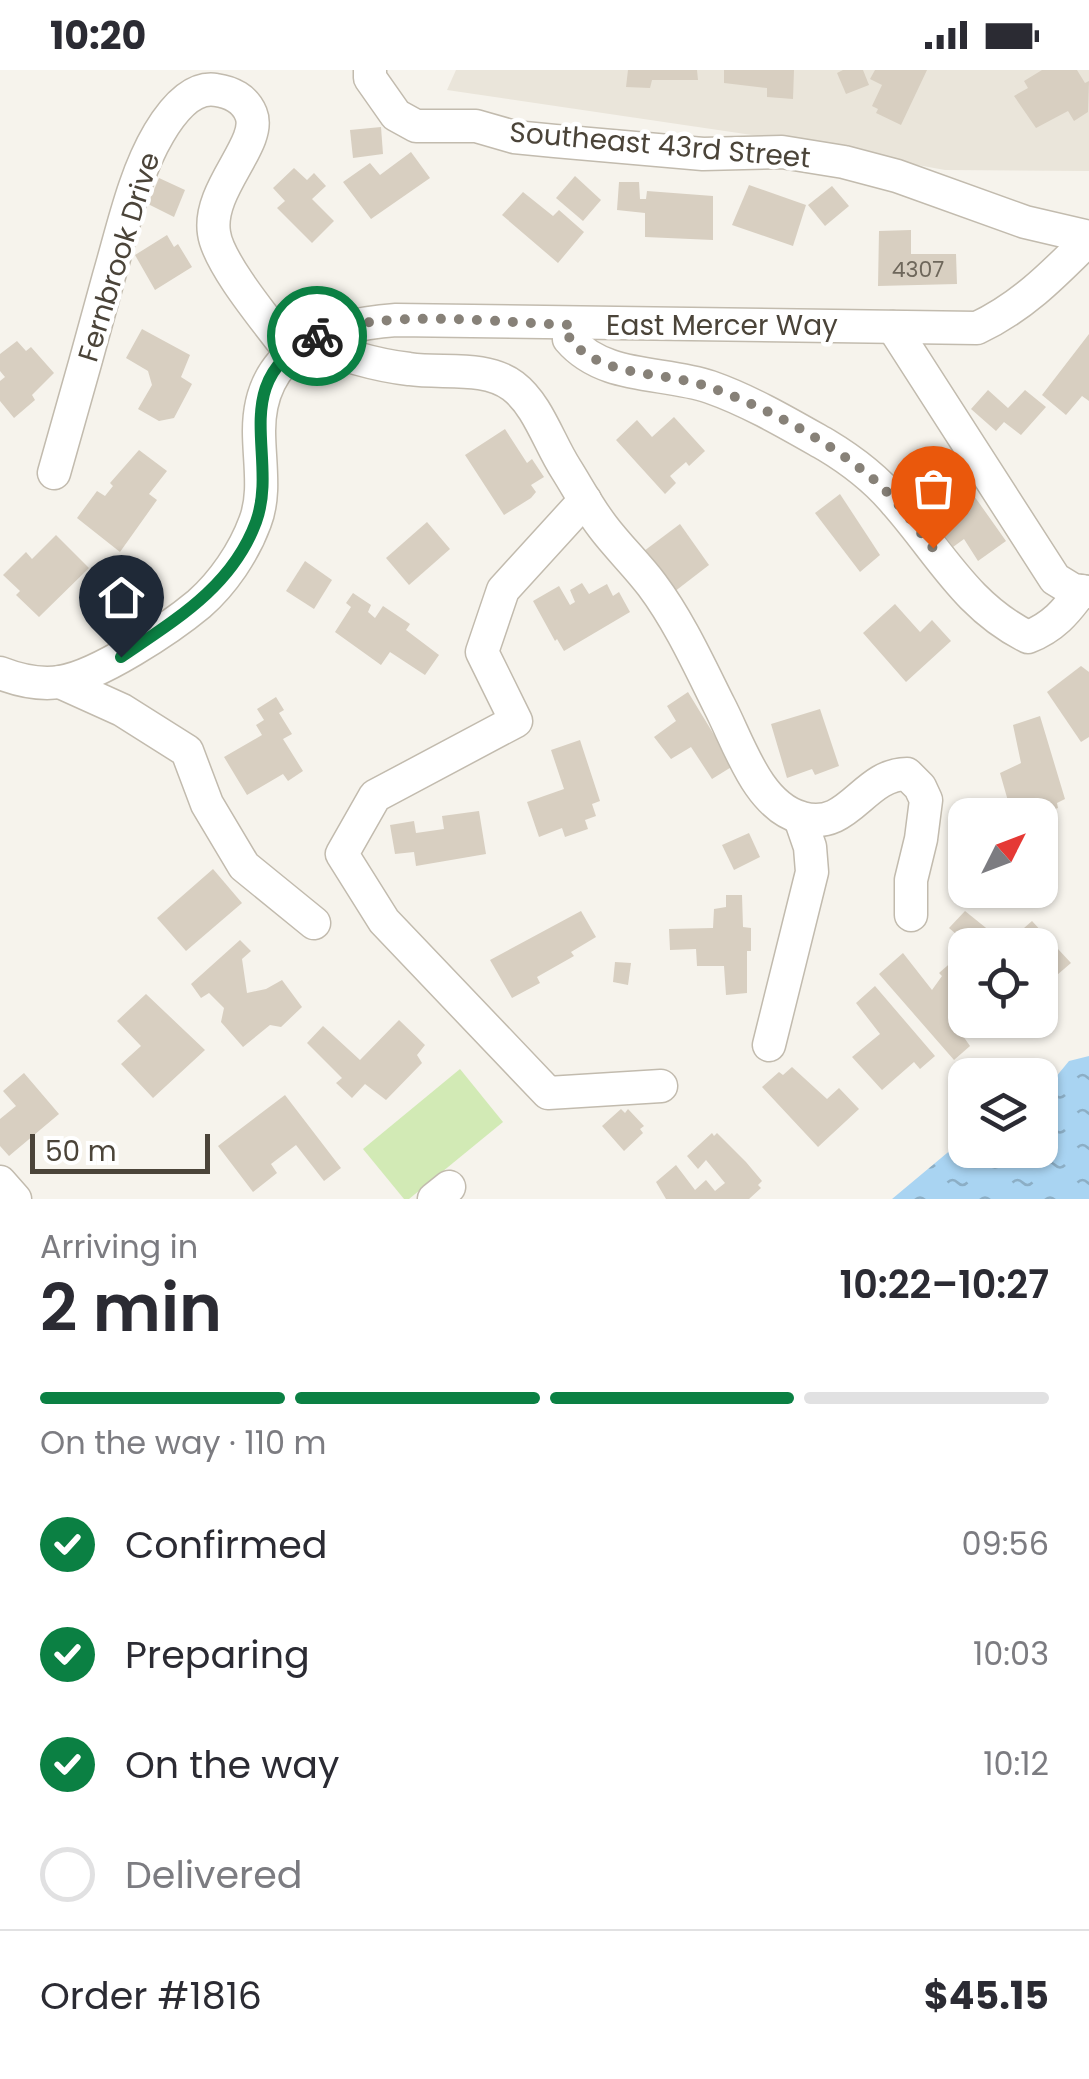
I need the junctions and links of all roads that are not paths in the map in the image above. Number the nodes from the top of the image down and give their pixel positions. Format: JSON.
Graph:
{"nodes":[{"id":1,"x":370,"y":70,"type":"edge"},
{"id":2,"x":1089,"y":238,"type":"edge"},
{"id":3,"x":572,"y":325,"type":"junction"},
{"id":4,"x":893,"y":327,"type":"junction"},
{"id":5,"x":299,"y":348,"type":"junction"},
{"id":6,"x":54,"y":473,"type":"dead end"},
{"id":7,"x":586,"y":500,"type":"junction"},
{"id":8,"x":1085,"y":592,"type":"edge"},
{"id":9,"x":0,"y":673,"type":"edge"},
{"id":10,"x":60,"y":682,"type":"junction"},
{"id":11,"x":800,"y":818,"type":"junction"},
{"id":12,"x":911,"y":915,"type":"dead end"},
{"id":13,"x":314,"y":922,"type":"dead end"},
{"id":14,"x":769,"y":1045,"type":"dead end"},
{"id":15,"x":661,"y":1086,"type":"dead end"},
{"id":16,"x":0,"y":1182,"type":"edge"},
{"id":17,"x":15,"y":1199,"type":"edge"}],
"edges":[{"from":1,"to":2,"type":"street","name":"Southeast 43rd Street"},
{"from":2,"to":4,"type":"street","name":"East Mercer Way"},
{"from":3,"to":4,"type":"street","name":"East Mercer Way"},
{"from":3,"to":5,"type":"street","name":"East Mercer Way"},
{"from":3,"to":8,"type":"street"},
{"from":4,"to":8,"type":"street"},
{"from":5,"to":6,"type":"street","name":"Fernbrook Drive"},
{"from":5,"to":7,"type":"street"},
{"from":5,"to":10,"type":"street"},
{"from":7,"to":11,"type":"street"},
{"from":7,"to":15,"type":"street"},
{"from":9,"to":10,"type":"street"},
{"from":10,"to":13,"type":"street"},
{"from":11,"to":12,"type":"street"},
{"from":11,"to":14,"type":"street"},
{"from":16,"to":17,"type":"street"}]}
